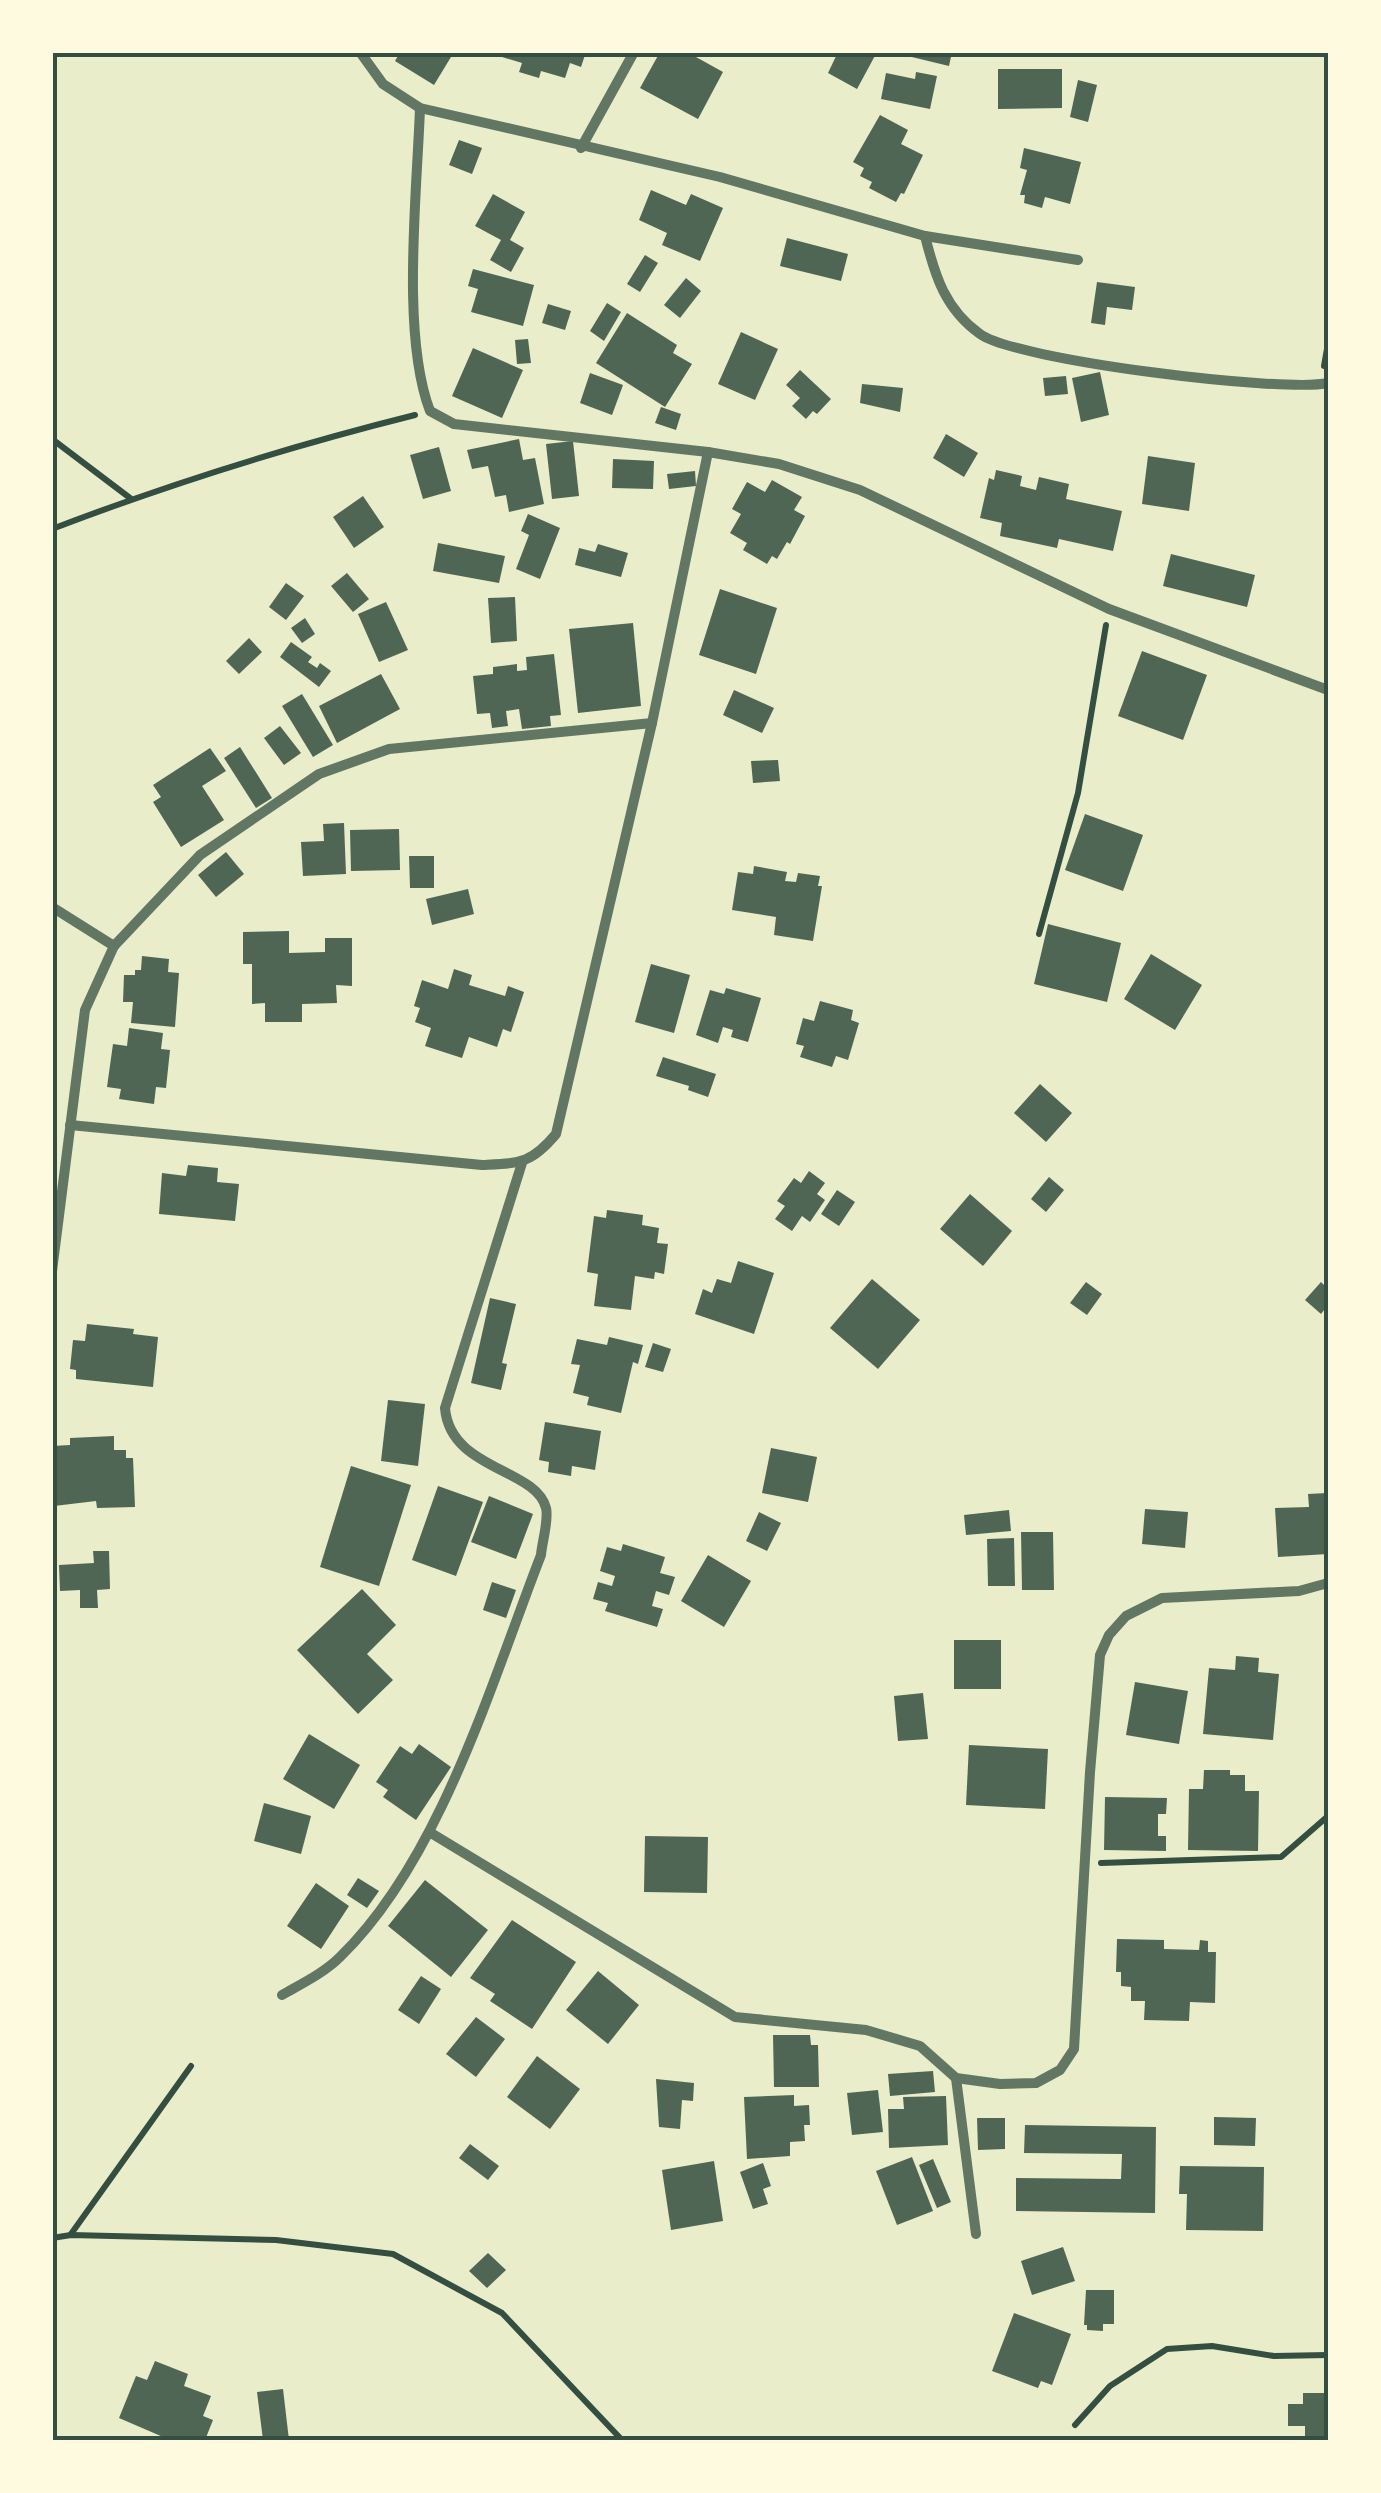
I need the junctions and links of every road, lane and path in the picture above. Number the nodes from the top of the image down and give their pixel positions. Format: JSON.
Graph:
{"nodes":[{"id":1,"x":360,"y":52,"type":"edge"},
{"id":2,"x":634,"y":52,"type":"edge"},
{"id":3,"x":420,"y":108,"type":"junction"},
{"id":4,"x":581,"y":148,"type":"junction"},
{"id":5,"x":924,"y":236,"type":"junction"},
{"id":6,"x":1078,"y":260,"type":"dead end"},
{"id":7,"x":1328,"y":382,"type":"edge"},
{"id":8,"x":430,"y":411,"type":"junction"},
{"id":9,"x":52,"y":439,"type":"edge"},
{"id":10,"x":708,"y":452,"type":"junction"},
{"id":11,"x":131,"y":499,"type":"junction"},
{"id":12,"x":52,"y":529,"type":"edge"},
{"id":13,"x":1109,"y":609,"type":"junction"},
{"id":14,"x":1328,"y":690,"type":"edge"},
{"id":15,"x":652,"y":722,"type":"junction"},
{"id":16,"x":52,"y":907,"type":"edge"},
{"id":17,"x":1040,"y":934,"type":"dead end"},
{"id":18,"x":114,"y":946,"type":"junction"},
{"id":19,"x":70,"y":1125,"type":"junction"},
{"id":20,"x":522,"y":1163,"type":"junction"},
{"id":21,"x":52,"y":1270,"type":"edge"},
{"id":22,"x":1328,"y":1582,"type":"edge"},
{"id":23,"x":1328,"y":1816,"type":"edge"},
{"id":24,"x":431,"y":1833,"type":"junction"},
{"id":25,"x":1084,"y":1864,"type":"junction"},
{"id":26,"x":282,"y":1996,"type":"dead end"},
{"id":27,"x":191,"y":2066,"type":"dead end"},
{"id":28,"x":956,"y":2078,"type":"junction"},
{"id":29,"x":976,"y":2234,"type":"dead end"},
{"id":30,"x":71,"y":2235,"type":"junction"},
{"id":31,"x":52,"y":2238,"type":"edge"},
{"id":32,"x":1328,"y":2355,"type":"edge"},
{"id":33,"x":1076,"y":2424,"type":"dead end"},
{"id":34,"x":622,"y":2440,"type":"edge"}],
"edges":[{"from":1,"to":3,"type":"street"},
{"from":2,"to":4,"type":"street"},
{"from":3,"to":4,"type":"street"},
{"from":3,"to":8,"type":"street"},
{"from":4,"to":5,"type":"street"},
{"from":5,"to":6,"type":"street"},
{"from":5,"to":7,"type":"street"},
{"from":8,"to":10,"type":"street"},
{"from":8,"to":11,"type":"path"},
{"from":9,"to":11,"type":"path"},
{"from":10,"to":13,"type":"street"},
{"from":10,"to":15,"type":"street"},
{"from":11,"to":12,"type":"path"},
{"from":13,"to":14,"type":"street"},
{"from":13,"to":17,"type":"path"},
{"from":15,"to":18,"type":"street"},
{"from":15,"to":20,"type":"street"},
{"from":16,"to":18,"type":"street"},
{"from":18,"to":19,"type":"street"},
{"from":19,"to":20,"type":"street"},
{"from":19,"to":21,"type":"street"},
{"from":20,"to":24,"type":"street"},
{"from":22,"to":25,"type":"street"},
{"from":23,"to":25,"type":"path"},
{"from":24,"to":26,"type":"street"},
{"from":24,"to":28,"type":"street"},
{"from":25,"to":28,"type":"street"},
{"from":27,"to":30,"type":"path"},
{"from":28,"to":29,"type":"street"},
{"from":30,"to":31,"type":"path"},
{"from":30,"to":34,"type":"path"},
{"from":32,"to":33,"type":"path"}]}
